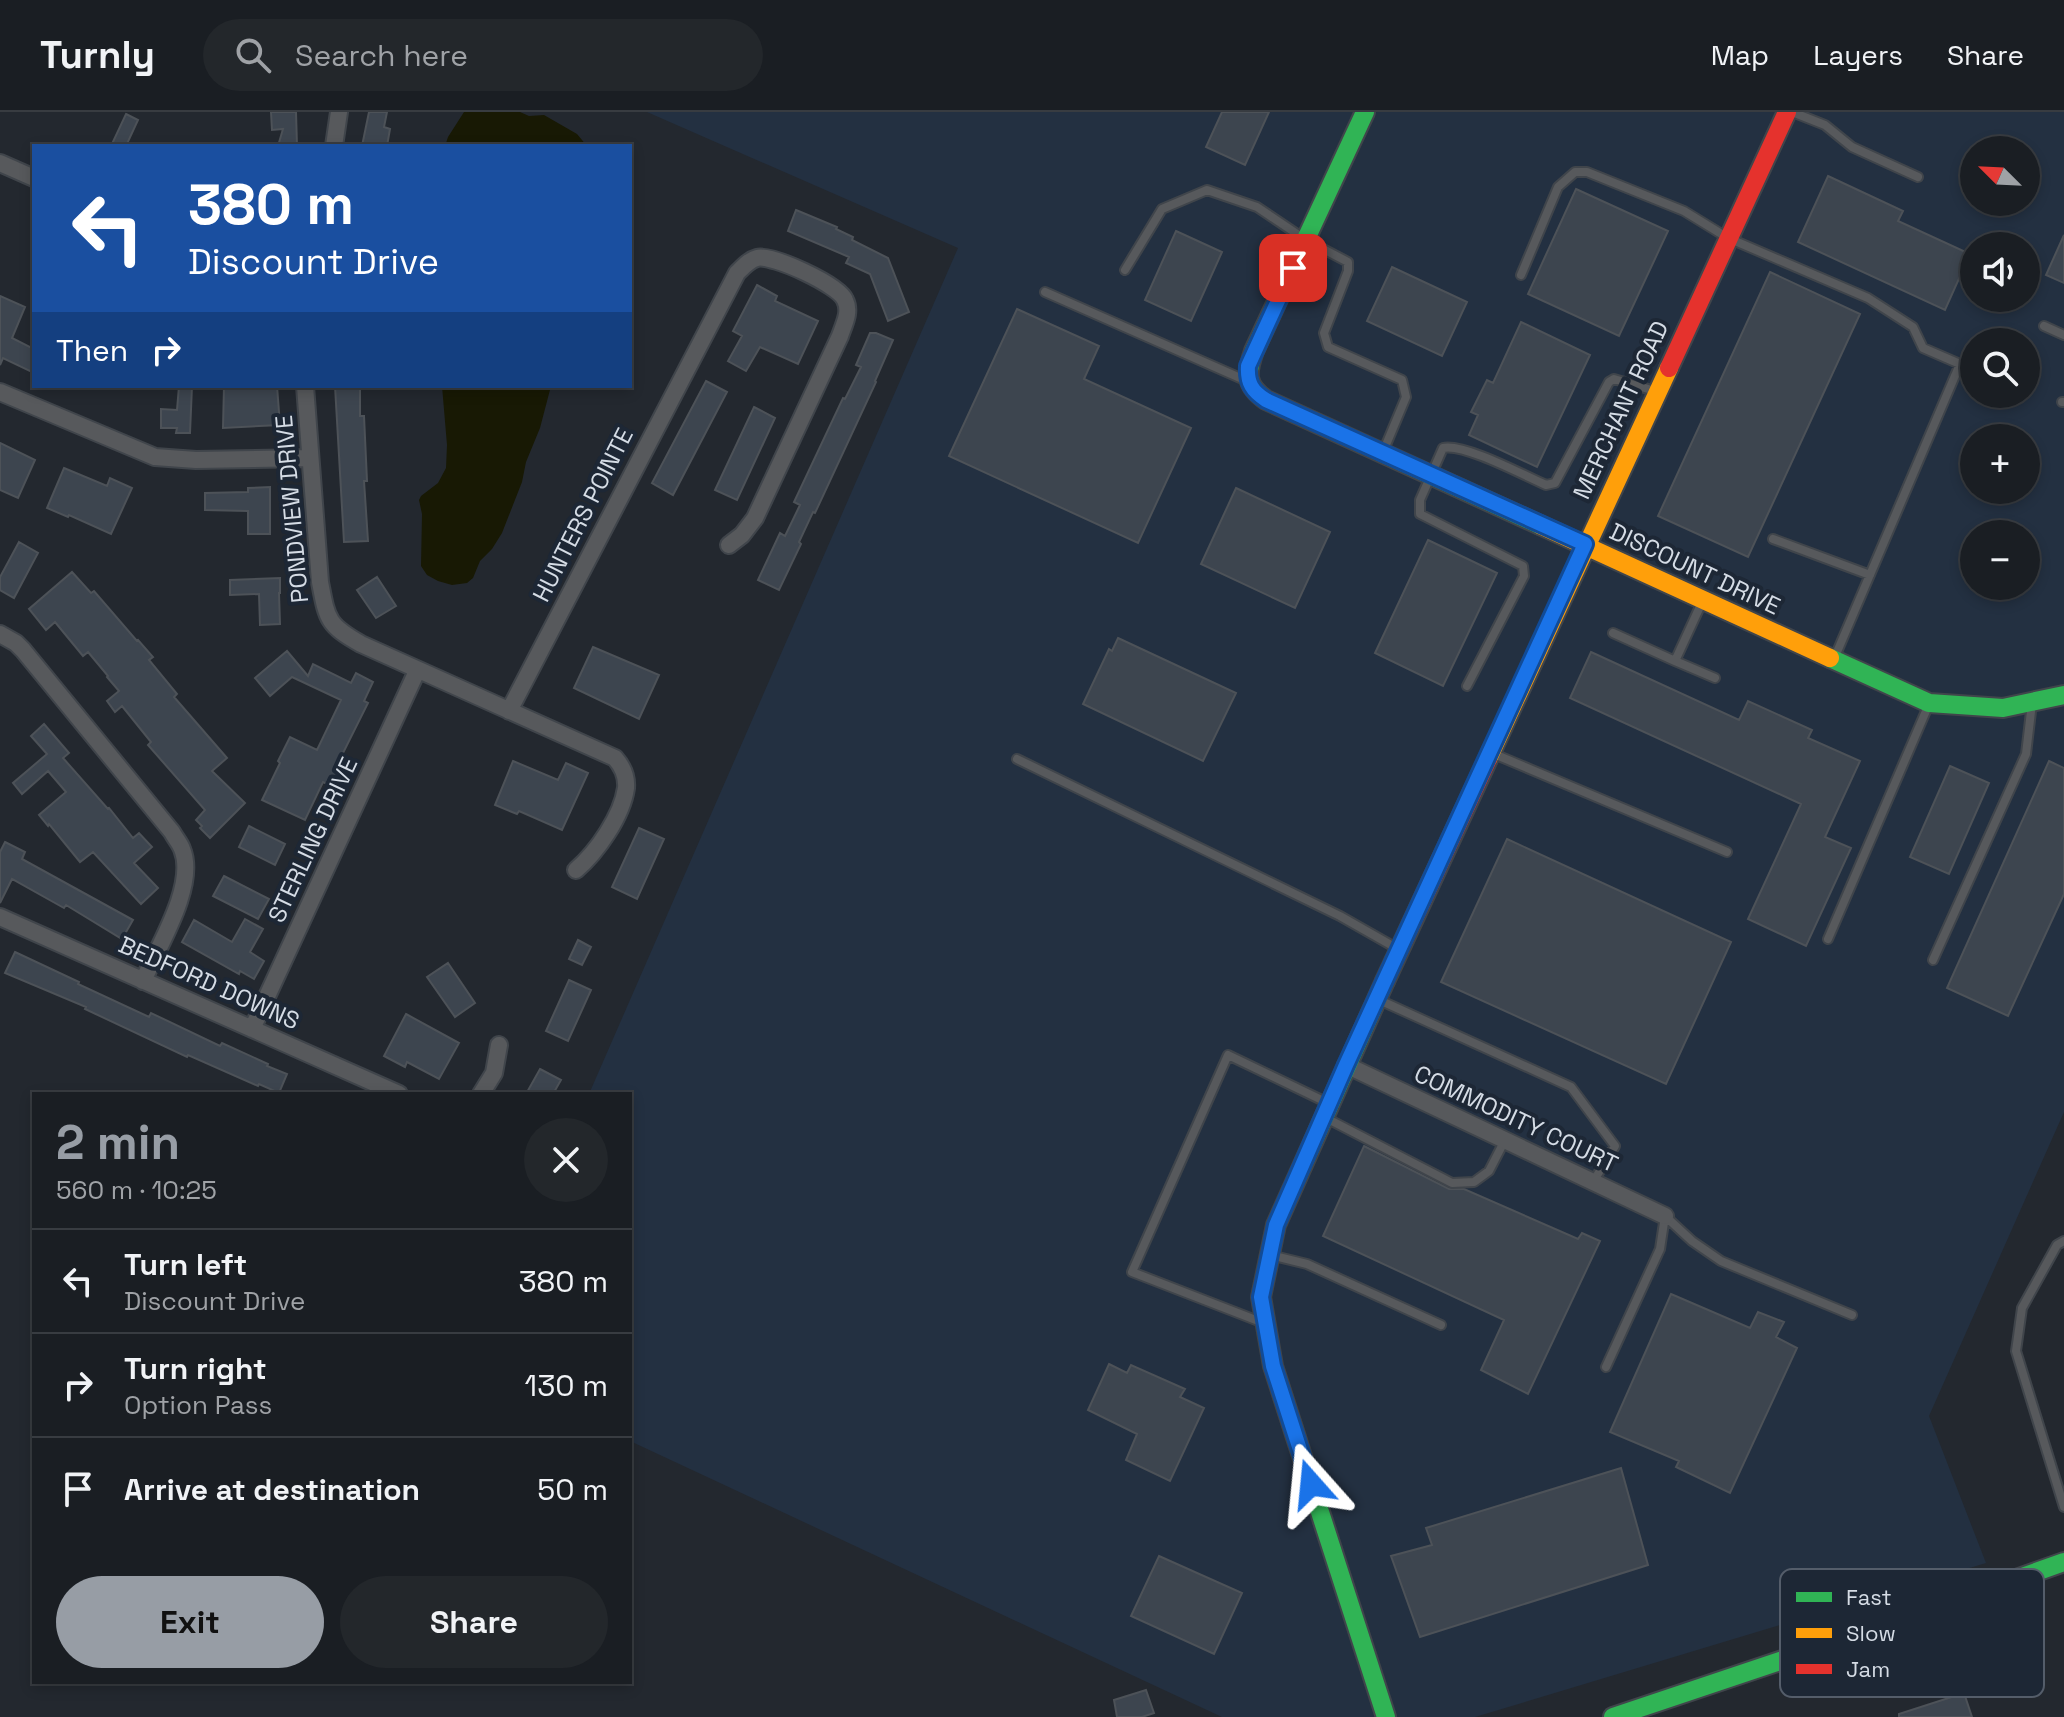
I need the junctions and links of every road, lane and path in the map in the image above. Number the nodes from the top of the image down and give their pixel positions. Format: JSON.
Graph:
{"nodes":[{"id":1,"x":339,"y":112,"type":"edge"},
{"id":2,"x":1365,"y":112,"type":"edge"},
{"id":3,"x":1790,"y":112,"type":"edge"},
{"id":4,"x":334,"y":144,"type":"edge"},
{"id":5,"x":0,"y":163,"type":"edge"},
{"id":6,"x":32,"y":177,"type":"edge"},
{"id":7,"x":1918,"y":177,"type":"dead end"},
{"id":8,"x":1728,"y":238,"type":"junction"},
{"id":9,"x":1306,"y":240,"type":"junction"},
{"id":10,"x":1125,"y":270,"type":"dead end"},
{"id":11,"x":1521,"y":275,"type":"dead end"},
{"id":12,"x":1045,"y":292,"type":"dead end"},
{"id":13,"x":2044,"y":326,"type":"dead end"},
{"id":14,"x":2064,"y":335,"type":"edge"},
{"id":15,"x":1247,"y":381,"type":"junction"},
{"id":16,"x":305,"y":388,"type":"edge"},
{"id":17,"x":0,"y":392,"type":"edge"},
{"id":18,"x":1656,"y":392,"type":"junction"},
{"id":19,"x":1382,"y":453,"type":"junction"},
{"id":20,"x":310,"y":458,"type":"junction"},
{"id":21,"x":1430,"y":474,"type":"junction"},
{"id":22,"x":1773,"y":539,"type":"dead end"},
{"id":23,"x":1585,"y":544,"type":"junction"},
{"id":24,"x":729,"y":545,"type":"dead end"},
{"id":25,"x":1870,"y":575,"type":"junction"},
{"id":26,"x":1703,"y":599,"type":"junction"},
{"id":27,"x":1613,"y":633,"type":"dead end"},
{"id":28,"x":0,"y":634,"type":"edge"},
{"id":29,"x":1834,"y":659,"type":"junction"},
{"id":30,"x":1675,"y":661,"type":"junction"},
{"id":31,"x":417,"y":671,"type":"junction"},
{"id":32,"x":1715,"y":678,"type":"dead end"},
{"id":33,"x":1467,"y":686,"type":"dead end"},
{"id":34,"x":2064,"y":695,"type":"edge"},
{"id":35,"x":2032,"y":702,"type":"junction"},
{"id":36,"x":1929,"y":703,"type":"junction"},
{"id":37,"x":509,"y":711,"type":"junction"},
{"id":38,"x":1489,"y":753,"type":"junction"},
{"id":39,"x":1017,"y":759,"type":"dead end"},
{"id":40,"x":1727,"y":852,"type":"dead end"},
{"id":41,"x":576,"y":870,"type":"dead end"},
{"id":42,"x":0,"y":917,"type":"edge"},
{"id":43,"x":1828,"y":939,"type":"dead end"},
{"id":44,"x":1399,"y":949,"type":"junction"},
{"id":45,"x":1933,"y":960,"type":"dead end"},
{"id":46,"x":143,"y":981,"type":"junction"},
{"id":47,"x":1376,"y":998,"type":"junction"},
{"id":48,"x":252,"y":1029,"type":"junction"},
{"id":49,"x":499,"y":1045,"type":"dead end"},
{"id":50,"x":1346,"y":1065,"type":"junction"},
{"id":51,"x":394,"y":1092,"type":"edge"},
{"id":52,"x":482,"y":1092,"type":"edge"},
{"id":53,"x":1326,"y":1110,"type":"junction"},
{"id":54,"x":1505,"y":1140,"type":"junction"},
{"id":55,"x":1593,"y":1182,"type":"junction"},
{"id":56,"x":1665,"y":1216,"type":"junction"},
{"id":57,"x":2064,"y":1241,"type":"edge"},
{"id":58,"x":1270,"y":1254,"type":"junction"},
{"id":59,"x":1852,"y":1315,"type":"dead end"},
{"id":60,"x":1266,"y":1324,"type":"junction"},
{"id":61,"x":1441,"y":1325,"type":"dead end"},
{"id":62,"x":1606,"y":1367,"type":"dead end"},
{"id":63,"x":2064,"y":1475,"type":"edge"},
{"id":64,"x":2054,"y":1478,"type":"junction"},
{"id":65,"x":2064,"y":1507,"type":"edge"},
{"id":66,"x":2064,"y":1562,"type":"edge"},
{"id":67,"x":2044,"y":1569,"type":"edge"},
{"id":68,"x":1780,"y":1661,"type":"edge"},
{"id":69,"x":1386,"y":1717,"type":"edge"},
{"id":70,"x":1613,"y":1717,"type":"edge"}],
"edges":[{"from":1,"to":4,"type":"street"},
{"from":2,"to":9,"type":"main road"},
{"from":3,"to":7,"type":"lane"},
{"from":3,"to":8,"type":"main road","name":"MERCHANT ROAD"},
{"from":5,"to":6,"type":"street"},
{"from":8,"to":11,"type":"lane"},
{"from":8,"to":18,"type":"main road","name":"MERCHANT ROAD"},
{"from":8,"to":25,"type":"lane"},
{"from":9,"to":10,"type":"lane"},
{"from":9,"to":15,"type":"main road"},
{"from":9,"to":19,"type":"lane"},
{"from":12,"to":15,"type":"lane"},
{"from":13,"to":14,"type":"lane"},
{"from":15,"to":19,"type":"main road","name":"DISCOUNT DRIVE"},
{"from":16,"to":20,"type":"street","name":"PONDVIEW DRIVE"},
{"from":17,"to":20,"type":"street"},
{"from":18,"to":21,"type":"lane"},
{"from":18,"to":23,"type":"main road","name":"MERCHANT ROAD"},
{"from":19,"to":21,"type":"main road","name":"DISCOUNT DRIVE"},
{"from":20,"to":31,"type":"street","name":"PONDVIEW DRIVE"},
{"from":21,"to":23,"type":"main road","name":"DISCOUNT DRIVE"},
{"from":21,"to":33,"type":"lane"},
{"from":22,"to":25,"type":"lane"},
{"from":23,"to":26,"type":"main road","name":"DISCOUNT DRIVE"},
{"from":23,"to":38,"type":"main road","name":"MERCHANT ROAD"},
{"from":24,"to":37,"type":"street","name":"HUNTERS POINTE"},
{"from":25,"to":29,"type":"lane"},
{"from":26,"to":29,"type":"main road","name":"DISCOUNT DRIVE"},
{"from":26,"to":30,"type":"lane"},
{"from":27,"to":30,"type":"lane"},
{"from":28,"to":46,"type":"street"},
{"from":29,"to":36,"type":"main road","name":"DISCOUNT DRIVE"},
{"from":30,"to":32,"type":"lane"},
{"from":31,"to":37,"type":"street"},
{"from":31,"to":48,"type":"street","name":"STERLING DRIVE"},
{"from":34,"to":35,"type":"main road","name":"DISCOUNT DRIVE"},
{"from":35,"to":36,"type":"main road","name":"DISCOUNT DRIVE"},
{"from":35,"to":45,"type":"lane"},
{"from":36,"to":43,"type":"lane"},
{"from":37,"to":41,"type":"street"},
{"from":38,"to":40,"type":"lane"},
{"from":38,"to":44,"type":"main road","name":"MERCHANT ROAD"},
{"from":39,"to":44,"type":"lane"},
{"from":42,"to":46,"type":"street","name":"BEDFORD DOWNS"},
{"from":44,"to":47,"type":"main road","name":"MERCHANT ROAD"},
{"from":46,"to":48,"type":"street","name":"BEDFORD DOWNS"},
{"from":47,"to":50,"type":"main road","name":"MERCHANT ROAD"},
{"from":47,"to":55,"type":"lane"},
{"from":48,"to":51,"type":"street","name":"BEDFORD DOWNS"},
{"from":49,"to":52,"type":"street"},
{"from":50,"to":53,"type":"main road","name":"MERCHANT ROAD"},
{"from":50,"to":54,"type":"street","name":"COMMODITY COURT"},
{"from":53,"to":54,"type":"lane"},
{"from":53,"to":58,"type":"main road","name":"MERCHANT ROAD"},
{"from":53,"to":60,"type":"lane"},
{"from":54,"to":55,"type":"street","name":"COMMODITY COURT"},
{"from":55,"to":56,"type":"street","name":"COMMODITY COURT"},
{"from":56,"to":59,"type":"lane"},
{"from":56,"to":62,"type":"lane"},
{"from":57,"to":64,"type":"lane"},
{"from":58,"to":60,"type":"main road","name":"MERCHANT ROAD"},
{"from":58,"to":61,"type":"lane"},
{"from":60,"to":69,"type":"main road","name":"MERCHANT ROAD"},
{"from":63,"to":64,"type":"lane"},
{"from":64,"to":65,"type":"lane"},
{"from":66,"to":67,"type":"main road"},
{"from":68,"to":70,"type":"main road"}]}
